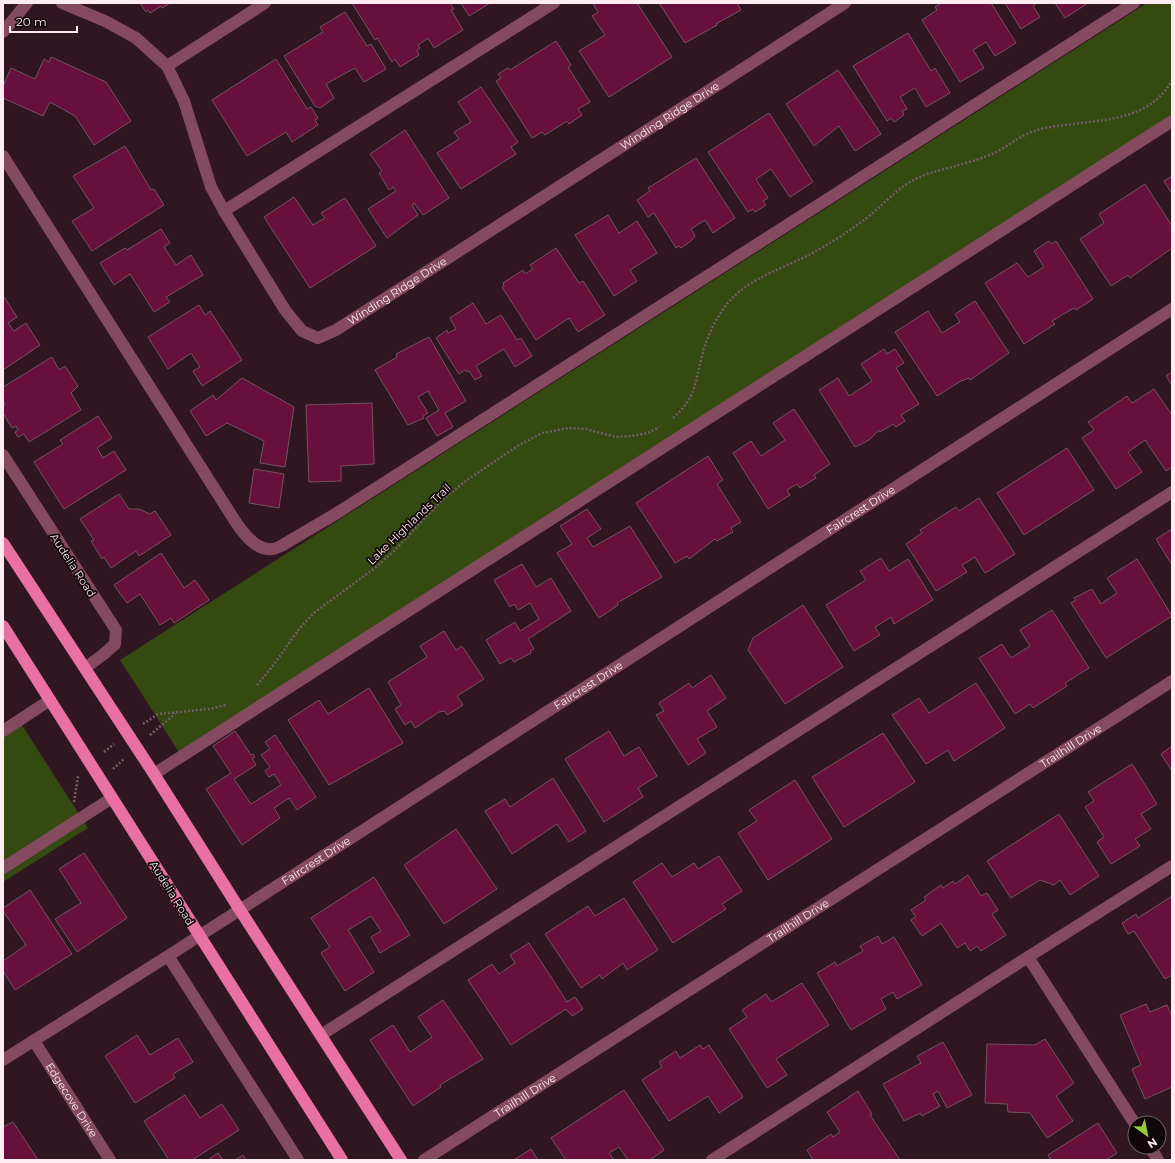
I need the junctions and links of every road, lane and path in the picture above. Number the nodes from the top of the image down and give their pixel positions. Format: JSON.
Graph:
{"nodes":[{"id":1,"x":27,"y":3,"type":"edge"},
{"id":2,"x":62,"y":3,"type":"edge"},
{"id":3,"x":265,"y":3,"type":"edge"},
{"id":4,"x":554,"y":3,"type":"edge"},
{"id":5,"x":845,"y":3,"type":"edge"},
{"id":6,"x":1134,"y":3,"type":"edge"},
{"id":7,"x":3,"y":32,"type":"edge"},
{"id":8,"x":167,"y":66,"type":"junction"},
{"id":9,"x":1172,"y":80,"type":"edge"},
{"id":10,"x":1172,"y":120,"type":"edge"},
{"id":11,"x":3,"y":156,"type":"edge"},
{"id":12,"x":224,"y":211,"type":"junction"},
{"id":13,"x":1172,"y":309,"type":"edge"},
{"id":14,"x":670,"y":421,"type":"dead end"},
{"id":15,"x":666,"y":424,"type":"dead end"},
{"id":16,"x":3,"y":455,"type":"edge"},
{"id":17,"x":1172,"y":492,"type":"edge"},
{"id":18,"x":3,"y":543,"type":"edge"},
{"id":19,"x":3,"y":626,"type":"edge"},
{"id":20,"x":85,"y":668,"type":"junction"},
{"id":21,"x":1172,"y":681,"type":"edge"},
{"id":22,"x":255,"y":687,"type":"dead end"},
{"id":23,"x":50,"y":700,"type":"junction"},
{"id":24,"x":231,"y":704,"type":"dead end"},
{"id":25,"x":175,"y":713,"type":"dead end"},
{"id":26,"x":3,"y":730,"type":"edge"},
{"id":27,"x":154,"y":774,"type":"junction"},
{"id":28,"x":112,"y":798,"type":"junction"},
{"id":29,"x":1172,"y":866,"type":"edge"},
{"id":30,"x":3,"y":868,"type":"edge"},
{"id":31,"x":240,"y":910,"type":"junction"},
{"id":32,"x":199,"y":936,"type":"junction"},
{"id":33,"x":168,"y":956,"type":"junction"},
{"id":34,"x":1028,"y":957,"type":"junction"},
{"id":35,"x":321,"y":1035,"type":"junction"},
{"id":36,"x":34,"y":1040,"type":"junction"},
{"id":37,"x":3,"y":1060,"type":"edge"},
{"id":38,"x":1129,"y":1115,"type":"edge"},
{"id":39,"x":110,"y":1160,"type":"edge"},
{"id":40,"x":298,"y":1160,"type":"edge"},
{"id":41,"x":342,"y":1160,"type":"edge"},
{"id":42,"x":401,"y":1160,"type":"edge"},
{"id":43,"x":424,"y":1160,"type":"edge"},
{"id":44,"x":712,"y":1160,"type":"edge"}],
"edges":[{"from":1,"to":7,"type":"street"},
{"from":2,"to":8,"type":"street","name":"Winding Ridge Drive"},
{"from":3,"to":8,"type":"street"},
{"from":4,"to":12,"type":"street"},
{"from":5,"to":12,"type":"street","name":"Winding Ridge Drive"},
{"from":6,"to":11,"type":"street"},
{"from":8,"to":12,"type":"street","name":"Winding Ridge Drive"},
{"from":9,"to":14,"type":"path"},
{"from":10,"to":27,"type":"street"},
{"from":13,"to":31,"type":"street","name":"Faircrest Drive"},
{"from":15,"to":22,"type":"path","name":"Lake Highlands Trail"},
{"from":16,"to":20,"type":"street","name":"Audelia Road"},
{"from":17,"to":35,"type":"street"},
{"from":18,"to":20,"type":"main road"},
{"from":19,"to":23,"type":"main road","name":"Audelia Road"},
{"from":20,"to":27,"type":"main road"},
{"from":21,"to":43,"type":"street","name":"Trailhill Drive"},
{"from":23,"to":26,"type":"street"},
{"from":23,"to":28,"type":"main road","name":"Audelia Road"},
{"from":24,"to":25,"type":"path"},
{"from":27,"to":31,"type":"main road"},
{"from":28,"to":30,"type":"street"},
{"from":28,"to":32,"type":"main road","name":"Audelia Road"},
{"from":29,"to":34,"type":"street"},
{"from":31,"to":32,"type":"street","name":"Faircrest Drive"},
{"from":31,"to":35,"type":"main road"},
{"from":32,"to":33,"type":"street","name":"Faircrest Drive"},
{"from":32,"to":41,"type":"main road","name":"Audelia Road"},
{"from":33,"to":36,"type":"street","name":"Faircrest Drive"},
{"from":33,"to":40,"type":"street"},
{"from":34,"to":38,"type":"street"},
{"from":34,"to":44,"type":"street"},
{"from":35,"to":42,"type":"main road"},
{"from":36,"to":37,"type":"street","name":"Faircrest Drive"},
{"from":36,"to":39,"type":"street","name":"Edgecove Drive"}]}
